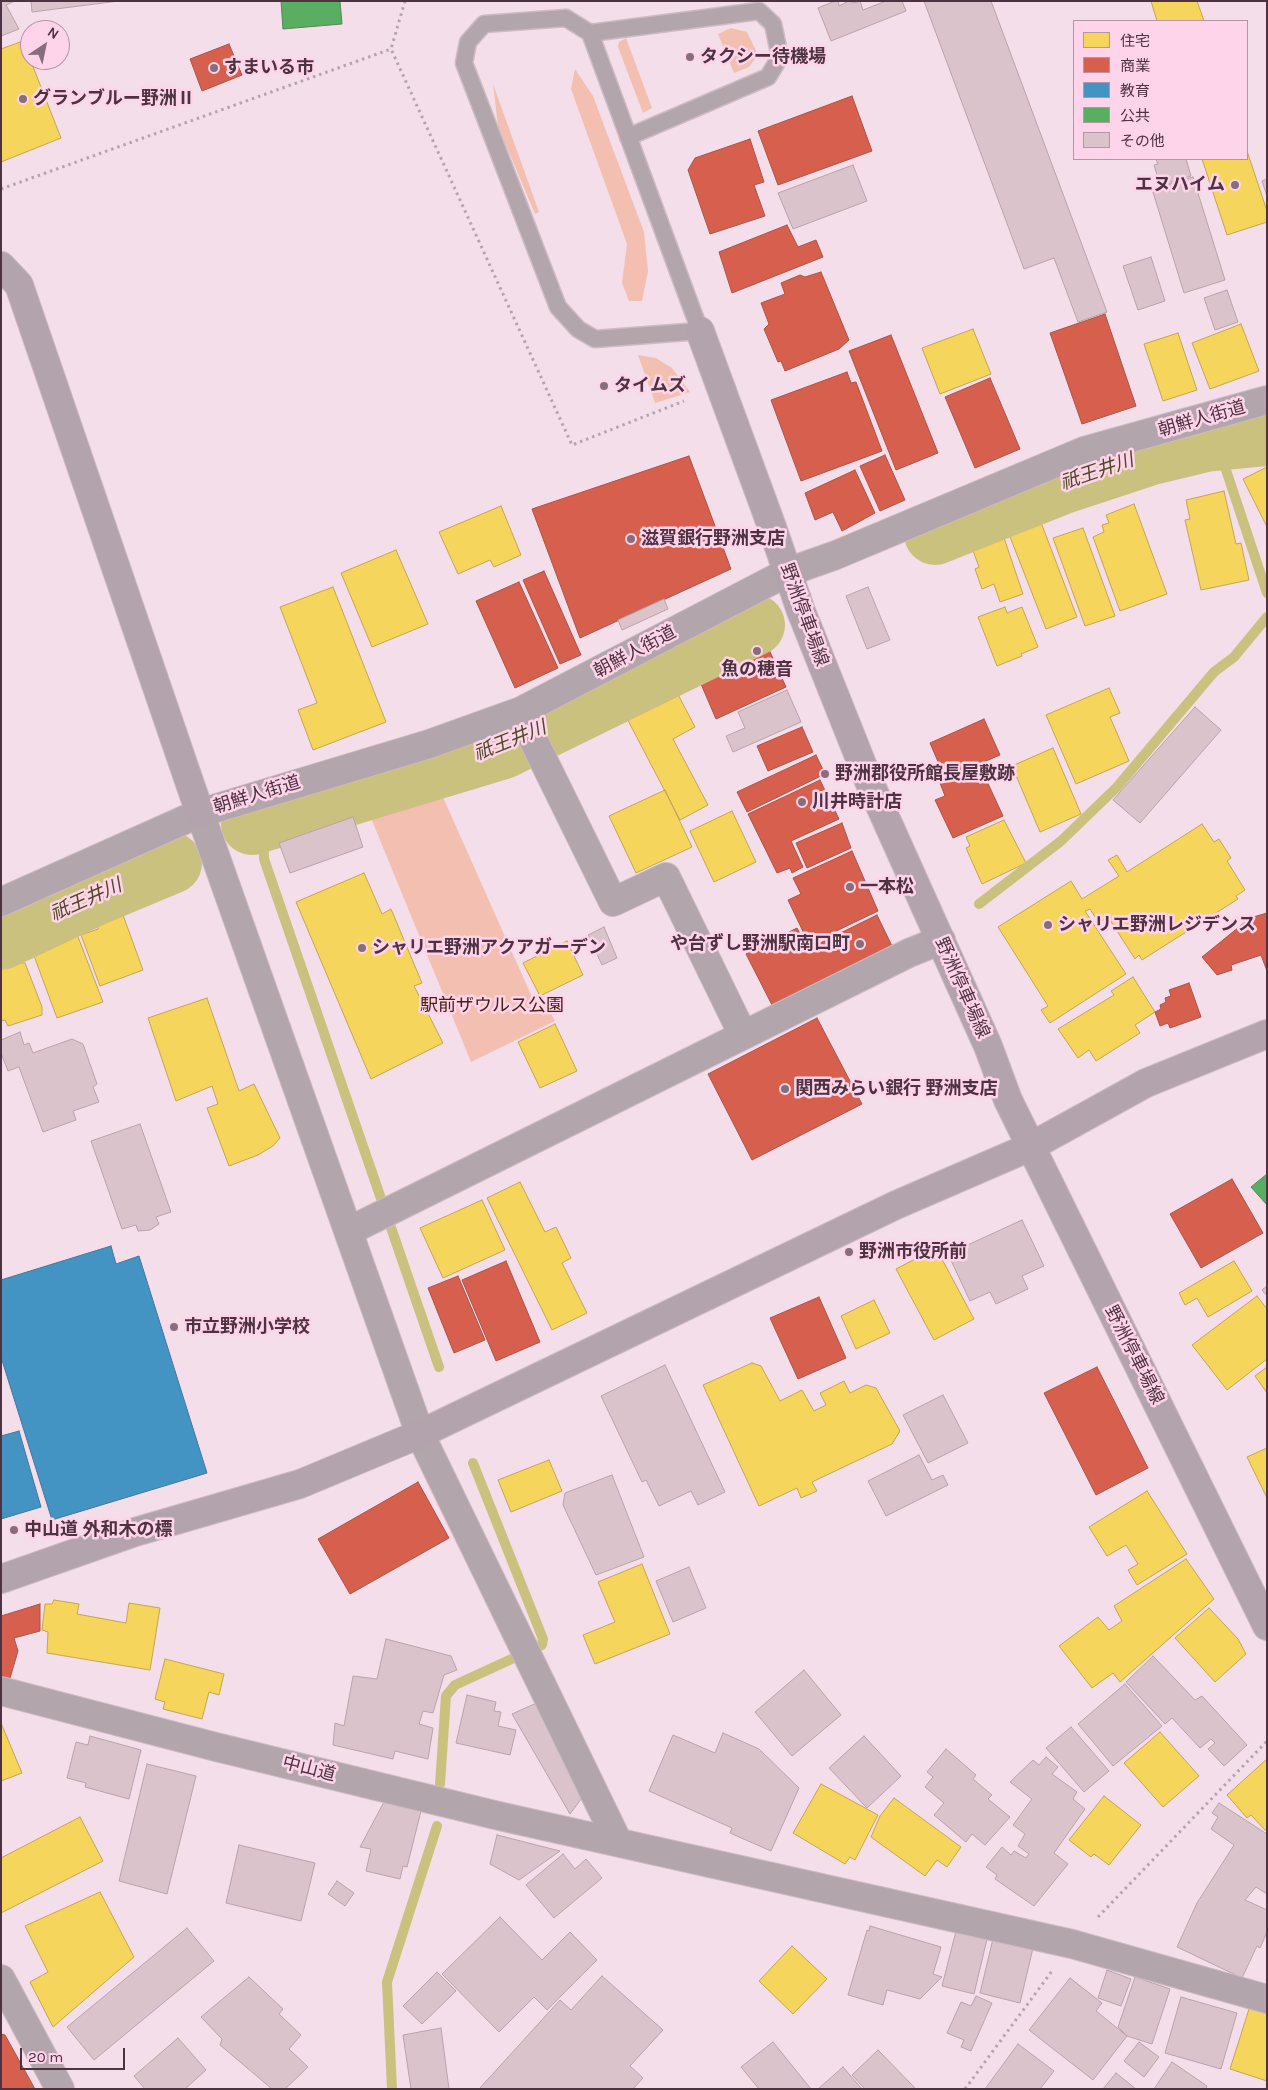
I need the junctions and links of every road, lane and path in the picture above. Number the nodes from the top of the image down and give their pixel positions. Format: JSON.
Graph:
{"nodes":[{"id":1,"x":405,"y":1,"type":"edge"},
{"id":2,"x":590,"y":33,"type":"junction"},
{"id":3,"x":391,"y":49,"type":"junction"},
{"id":4,"x":628,"y":137,"type":"junction"},
{"id":5,"x":1,"y":189,"type":"edge"},
{"id":6,"x":1,"y":266,"type":"edge"},
{"id":7,"x":700,"y":331,"type":"junction"},
{"id":8,"x":1267,"y":400,"type":"edge"},
{"id":9,"x":684,"y":401,"type":"dead end"},
{"id":10,"x":788,"y":572,"type":"junction"},
{"id":11,"x":524,"y":719,"type":"junction"},
{"id":12,"x":200,"y":813,"type":"junction"},
{"id":13,"x":1,"y":902,"type":"edge"},
{"id":14,"x":941,"y":940,"type":"junction"},
{"id":15,"x":1267,"y":1034,"type":"edge"},
{"id":16,"x":743,"y":1035,"type":"junction"},
{"id":17,"x":1030,"y":1147,"type":"junction"},
{"id":18,"x":349,"y":1232,"type":"junction"},
{"id":19,"x":420,"y":1434,"type":"junction"},
{"id":20,"x":1,"y":1579,"type":"edge"},
{"id":21,"x":1267,"y":1626,"type":"edge"},
{"id":22,"x":1,"y":1691,"type":"edge"},
{"id":23,"x":1267,"y":1741,"type":"edge"},
{"id":24,"x":618,"y":1842,"type":"junction"},
{"id":25,"x":1072,"y":1944,"type":"junction"},
{"id":26,"x":1,"y":1979,"type":"edge"},
{"id":27,"x":1267,"y":1999,"type":"edge"},
{"id":28,"x":60,"y":2089,"type":"edge"},
{"id":29,"x":965,"y":2089,"type":"edge"}],
"edges":[{"from":1,"to":3,"type":"path"},
{"from":2,"to":4,"type":"lane"},
{"from":2,"to":4,"type":"lane"},
{"from":2,"to":7,"type":"lane"},
{"from":3,"to":5,"type":"path"},
{"from":3,"to":9,"type":"path"},
{"from":4,"to":7,"type":"lane"},
{"from":6,"to":12,"type":"street"},
{"from":7,"to":10,"type":"street","name":"野洲停車場線"},
{"from":8,"to":10,"type":"street","name":"朝鮮人街道"},
{"from":10,"to":11,"type":"street","name":"朝鮮人街道"},
{"from":10,"to":14,"type":"street","name":"野洲停車場線"},
{"from":11,"to":12,"type":"street","name":"朝鮮人街道"},
{"from":11,"to":16,"type":"street"},
{"from":12,"to":13,"type":"street","name":"朝鮮人街道"},
{"from":12,"to":18,"type":"street"},
{"from":14,"to":16,"type":"street"},
{"from":14,"to":17,"type":"street","name":"野洲停車場線"},
{"from":15,"to":17,"type":"street"},
{"from":16,"to":18,"type":"street"},
{"from":17,"to":19,"type":"street"},
{"from":17,"to":21,"type":"street","name":"野洲停車場線"},
{"from":18,"to":19,"type":"street"},
{"from":19,"to":20,"type":"street"},
{"from":19,"to":24,"type":"street"},
{"from":22,"to":24,"type":"street","name":"中山道"},
{"from":23,"to":25,"type":"path"},
{"from":24,"to":25,"type":"street","name":"中山道"},
{"from":25,"to":27,"type":"street","name":"中山道"},
{"from":25,"to":29,"type":"path"},
{"from":26,"to":28,"type":"street"}]}
